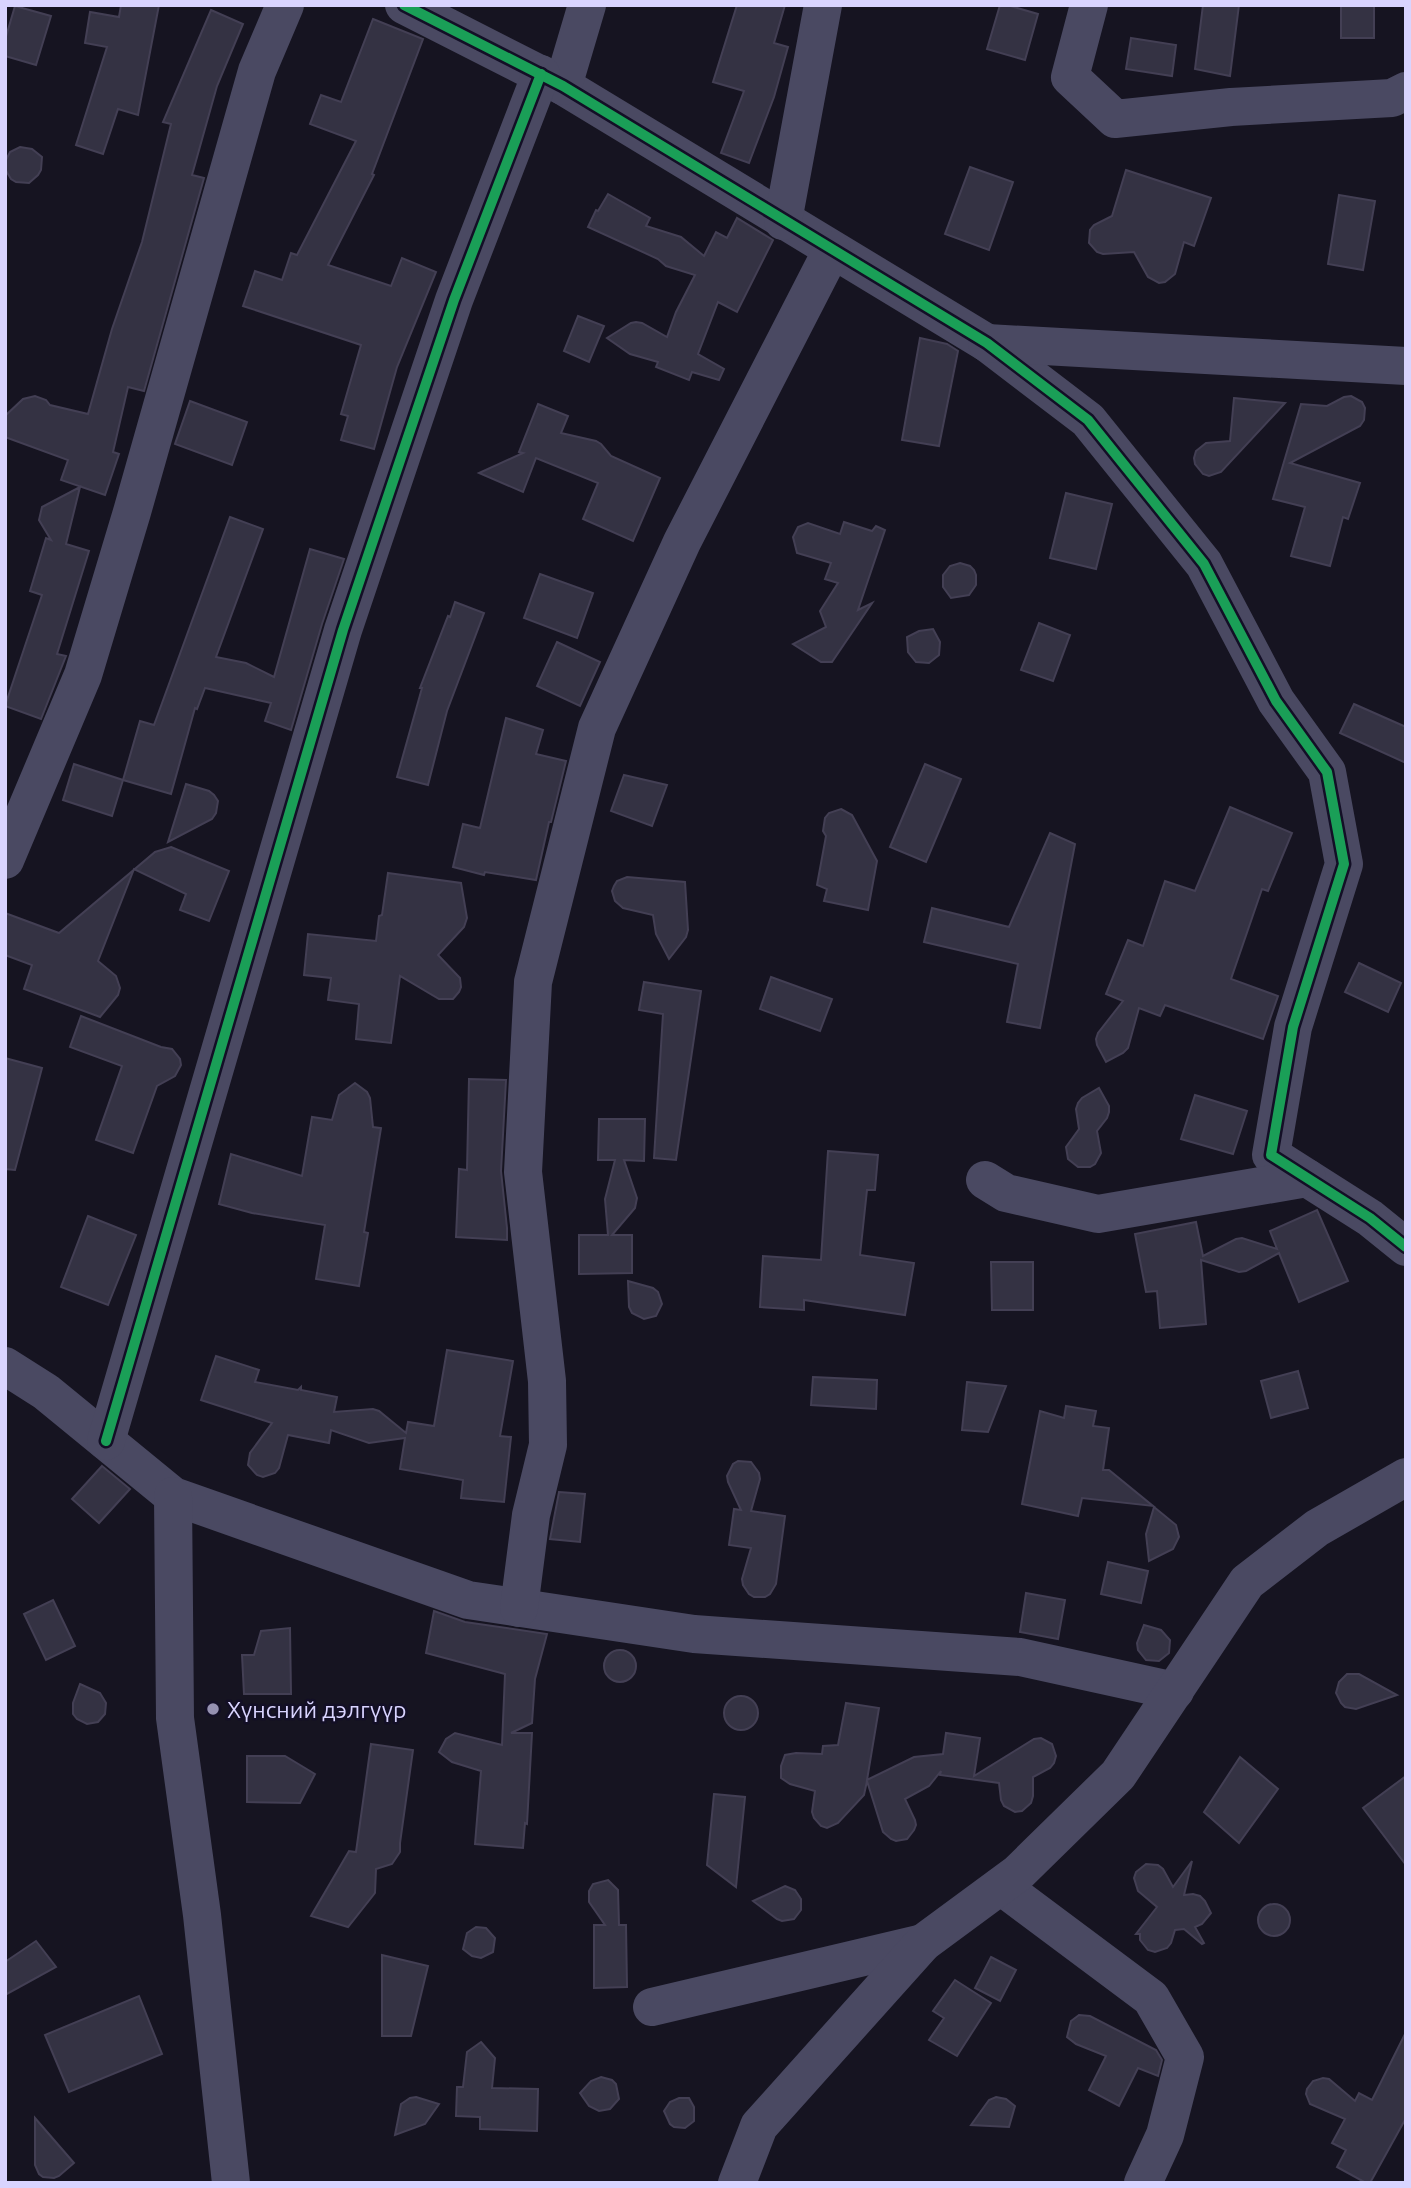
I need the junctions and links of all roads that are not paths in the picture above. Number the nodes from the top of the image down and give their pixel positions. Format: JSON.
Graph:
{"nodes":[{"id":1,"x":285,"y":5,"type":"edge"},
{"id":2,"x":404,"y":5,"type":"edge"},
{"id":3,"x":587,"y":5,"type":"edge"},
{"id":4,"x":823,"y":5,"type":"edge"},
{"id":5,"x":1089,"y":5,"type":"edge"},
{"id":6,"x":552,"y":80,"type":"junction"},
{"id":7,"x":1406,"y":91,"type":"edge"},
{"id":8,"x":783,"y":221,"type":"junction"},
{"id":9,"x":832,"y":250,"type":"junction"},
{"id":10,"x":988,"y":343,"type":"junction"},
{"id":11,"x":1406,"y":366,"type":"edge"},
{"id":12,"x":5,"y":860,"type":"edge"},
{"id":13,"x":1307,"y":1178,"type":"junction"},
{"id":14,"x":985,"y":1180,"type":"dead end"},
{"id":15,"x":1406,"y":1247,"type":"edge"},
{"id":16,"x":5,"y":1366,"type":"edge"},
{"id":17,"x":106,"y":1441,"type":"junction"},
{"id":18,"x":1406,"y":1477,"type":"edge"},
{"id":19,"x":173,"y":1496,"type":"junction"},
{"id":20,"x":519,"y":1608,"type":"junction"},
{"id":21,"x":1175,"y":1691,"type":"junction"},
{"id":22,"x":1001,"y":1886,"type":"junction"},
{"id":23,"x":923,"y":1943,"type":"junction"},
{"id":24,"x":652,"y":2007,"type":"dead end"},
{"id":25,"x":231,"y":2183,"type":"edge"},
{"id":26,"x":737,"y":2183,"type":"edge"},
{"id":27,"x":1143,"y":2183,"type":"edge"}],
"edges":[{"from":1,"to":12,"type":"street"},
{"from":2,"to":6,"type":"street"},
{"from":3,"to":6,"type":"street"},
{"from":4,"to":8,"type":"street"},
{"from":5,"to":7,"type":"street"},
{"from":6,"to":8,"type":"street"},
{"from":6,"to":17,"type":"street"},
{"from":8,"to":9,"type":"street"},
{"from":9,"to":10,"type":"street"},
{"from":9,"to":20,"type":"street"},
{"from":10,"to":11,"type":"street"},
{"from":10,"to":13,"type":"street"},
{"from":13,"to":14,"type":"street"},
{"from":13,"to":15,"type":"street"},
{"from":16,"to":17,"type":"street"},
{"from":17,"to":19,"type":"street"},
{"from":18,"to":21,"type":"street"},
{"from":19,"to":20,"type":"street"},
{"from":19,"to":25,"type":"street"},
{"from":20,"to":21,"type":"street"},
{"from":21,"to":22,"type":"street"},
{"from":22,"to":23,"type":"street"},
{"from":22,"to":27,"type":"street"},
{"from":23,"to":24,"type":"street"},
{"from":23,"to":26,"type":"street"}]}
